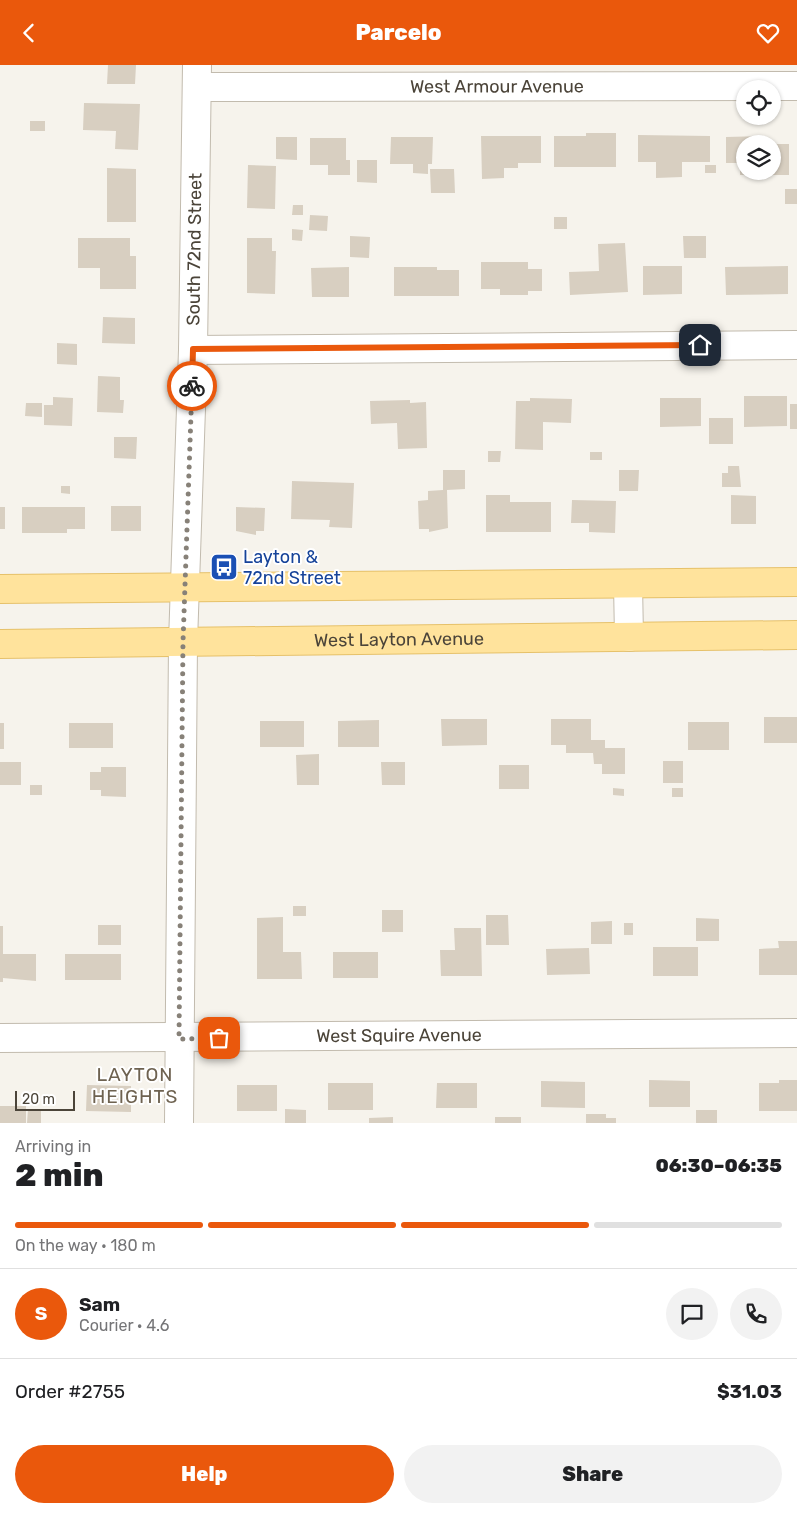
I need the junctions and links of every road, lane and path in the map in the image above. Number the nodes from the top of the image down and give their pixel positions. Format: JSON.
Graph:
{"nodes":[{"id":1,"x":197,"y":76,"type":"edge"},
{"id":2,"x":797,"y":86,"type":"edge"},
{"id":3,"x":797,"y":345,"type":"edge"},
{"id":4,"x":193,"y":349,"type":"junction"},
{"id":5,"x":797,"y":583,"type":"edge"},
{"id":6,"x":628,"y":584,"type":"junction"},
{"id":7,"x":185,"y":588,"type":"junction"},
{"id":8,"x":0,"y":589,"type":"edge"},
{"id":9,"x":797,"y":635,"type":"edge"},
{"id":10,"x":629,"y":637,"type":"junction"},
{"id":11,"x":183,"y":642,"type":"junction"},
{"id":12,"x":0,"y":643,"type":"edge"},
{"id":13,"x":797,"y":1033,"type":"edge"},
{"id":14,"x":0,"y":1038,"type":"edge"},
{"id":15,"x":179,"y":1039,"type":"junction"},
{"id":16,"x":179,"y":1123,"type":"edge"}],
"edges":[{"from":1,"to":2,"type":"street","name":"West Armour Avenue"},
{"from":1,"to":4,"type":"street","name":"South 72nd Street"},
{"from":3,"to":4,"type":"street"},
{"from":4,"to":7,"type":"street","name":"South 72nd Street"},
{"from":5,"to":6,"type":"main road"},
{"from":6,"to":7,"type":"main road"},
{"from":6,"to":10,"type":"street"},
{"from":7,"to":8,"type":"main road"},
{"from":7,"to":11,"type":"street","name":"South 72nd Street"},
{"from":9,"to":10,"type":"main road","name":"West Layton Avenue"},
{"from":10,"to":11,"type":"main road","name":"West Layton Avenue"},
{"from":11,"to":12,"type":"main road","name":"West Layton Avenue"},
{"from":11,"to":15,"type":"street","name":"South 72nd Street"},
{"from":13,"to":15,"type":"street","name":"West Squire Avenue"},
{"from":14,"to":15,"type":"street","name":"West Squire Avenue"},
{"from":15,"to":16,"type":"street","name":"South 72nd Street"}]}
